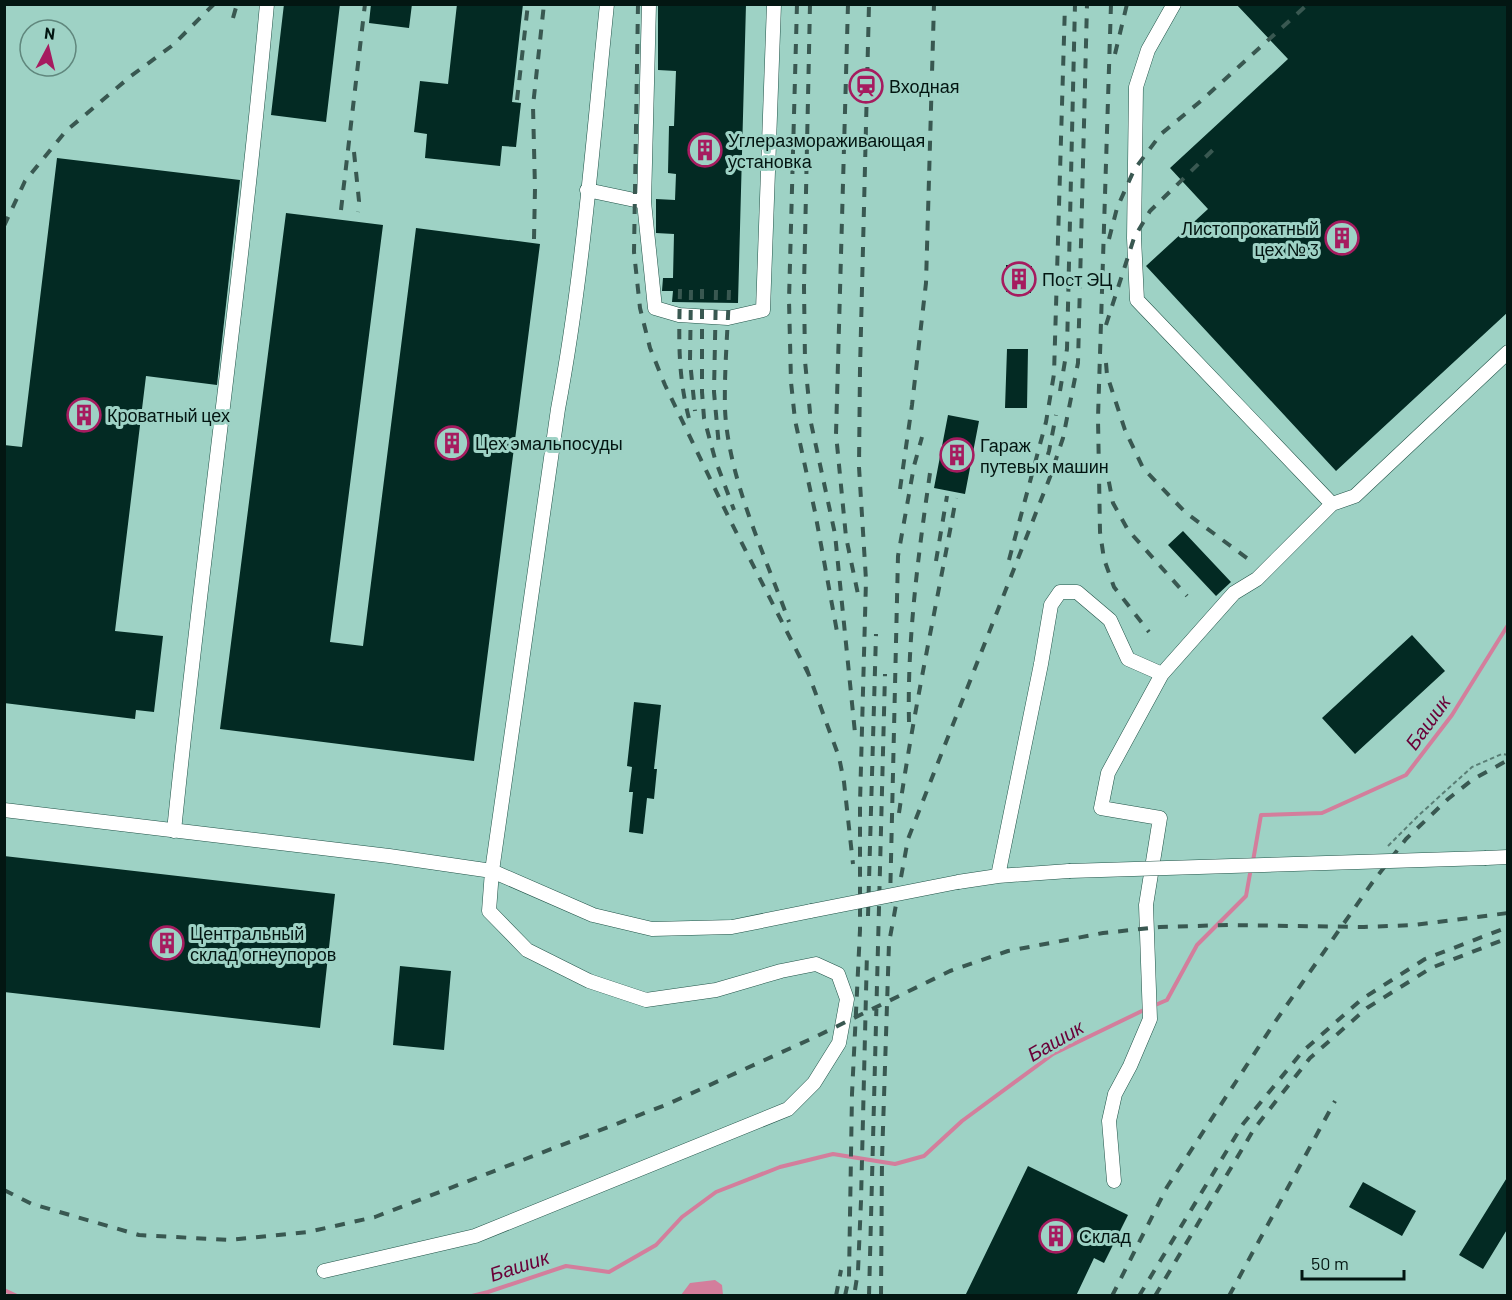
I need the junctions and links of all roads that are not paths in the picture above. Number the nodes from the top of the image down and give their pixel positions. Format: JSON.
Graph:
{"nodes":[{"id":1,"x":267,"y":4,"type":"edge"},
{"id":2,"x":607,"y":4,"type":"edge"},
{"id":3,"x":649,"y":4,"type":"edge"},
{"id":4,"x":774,"y":4,"type":"edge"},
{"id":5,"x":1174,"y":4,"type":"edge"},
{"id":6,"x":587,"y":190,"type":"junction"},
{"id":7,"x":644,"y":202,"type":"junction"},
{"id":8,"x":1508,"y":352,"type":"edge"},
{"id":9,"x":1332,"y":504,"type":"junction"},
{"id":10,"x":1162,"y":674,"type":"junction"},
{"id":11,"x":4,"y":810,"type":"edge"},
{"id":12,"x":174,"y":831,"type":"junction"},
{"id":13,"x":1508,"y":857,"type":"edge"},
{"id":14,"x":492,"y":871,"type":"junction"},
{"id":15,"x":998,"y":876,"type":"junction"},
{"id":16,"x":1114,"y":1181,"type":"dead end"},
{"id":17,"x":324,"y":1270,"type":"dead end"}],
"edges":[{"from":1,"to":12,"type":"lane"},
{"from":2,"to":6,"type":"lane"},
{"from":3,"to":7,"type":"lane"},
{"from":4,"to":7,"type":"lane"},
{"from":5,"to":9,"type":"lane"},
{"from":6,"to":7,"type":"lane"},
{"from":6,"to":14,"type":"lane"},
{"from":8,"to":9,"type":"lane"},
{"from":9,"to":10,"type":"lane"},
{"from":10,"to":15,"type":"lane"},
{"from":10,"to":16,"type":"lane"},
{"from":11,"to":12,"type":"lane"},
{"from":12,"to":14,"type":"lane"},
{"from":13,"to":15,"type":"lane","bridge":true},
{"from":14,"to":15,"type":"lane","bridge":true},
{"from":14,"to":17,"type":"lane"}]}
